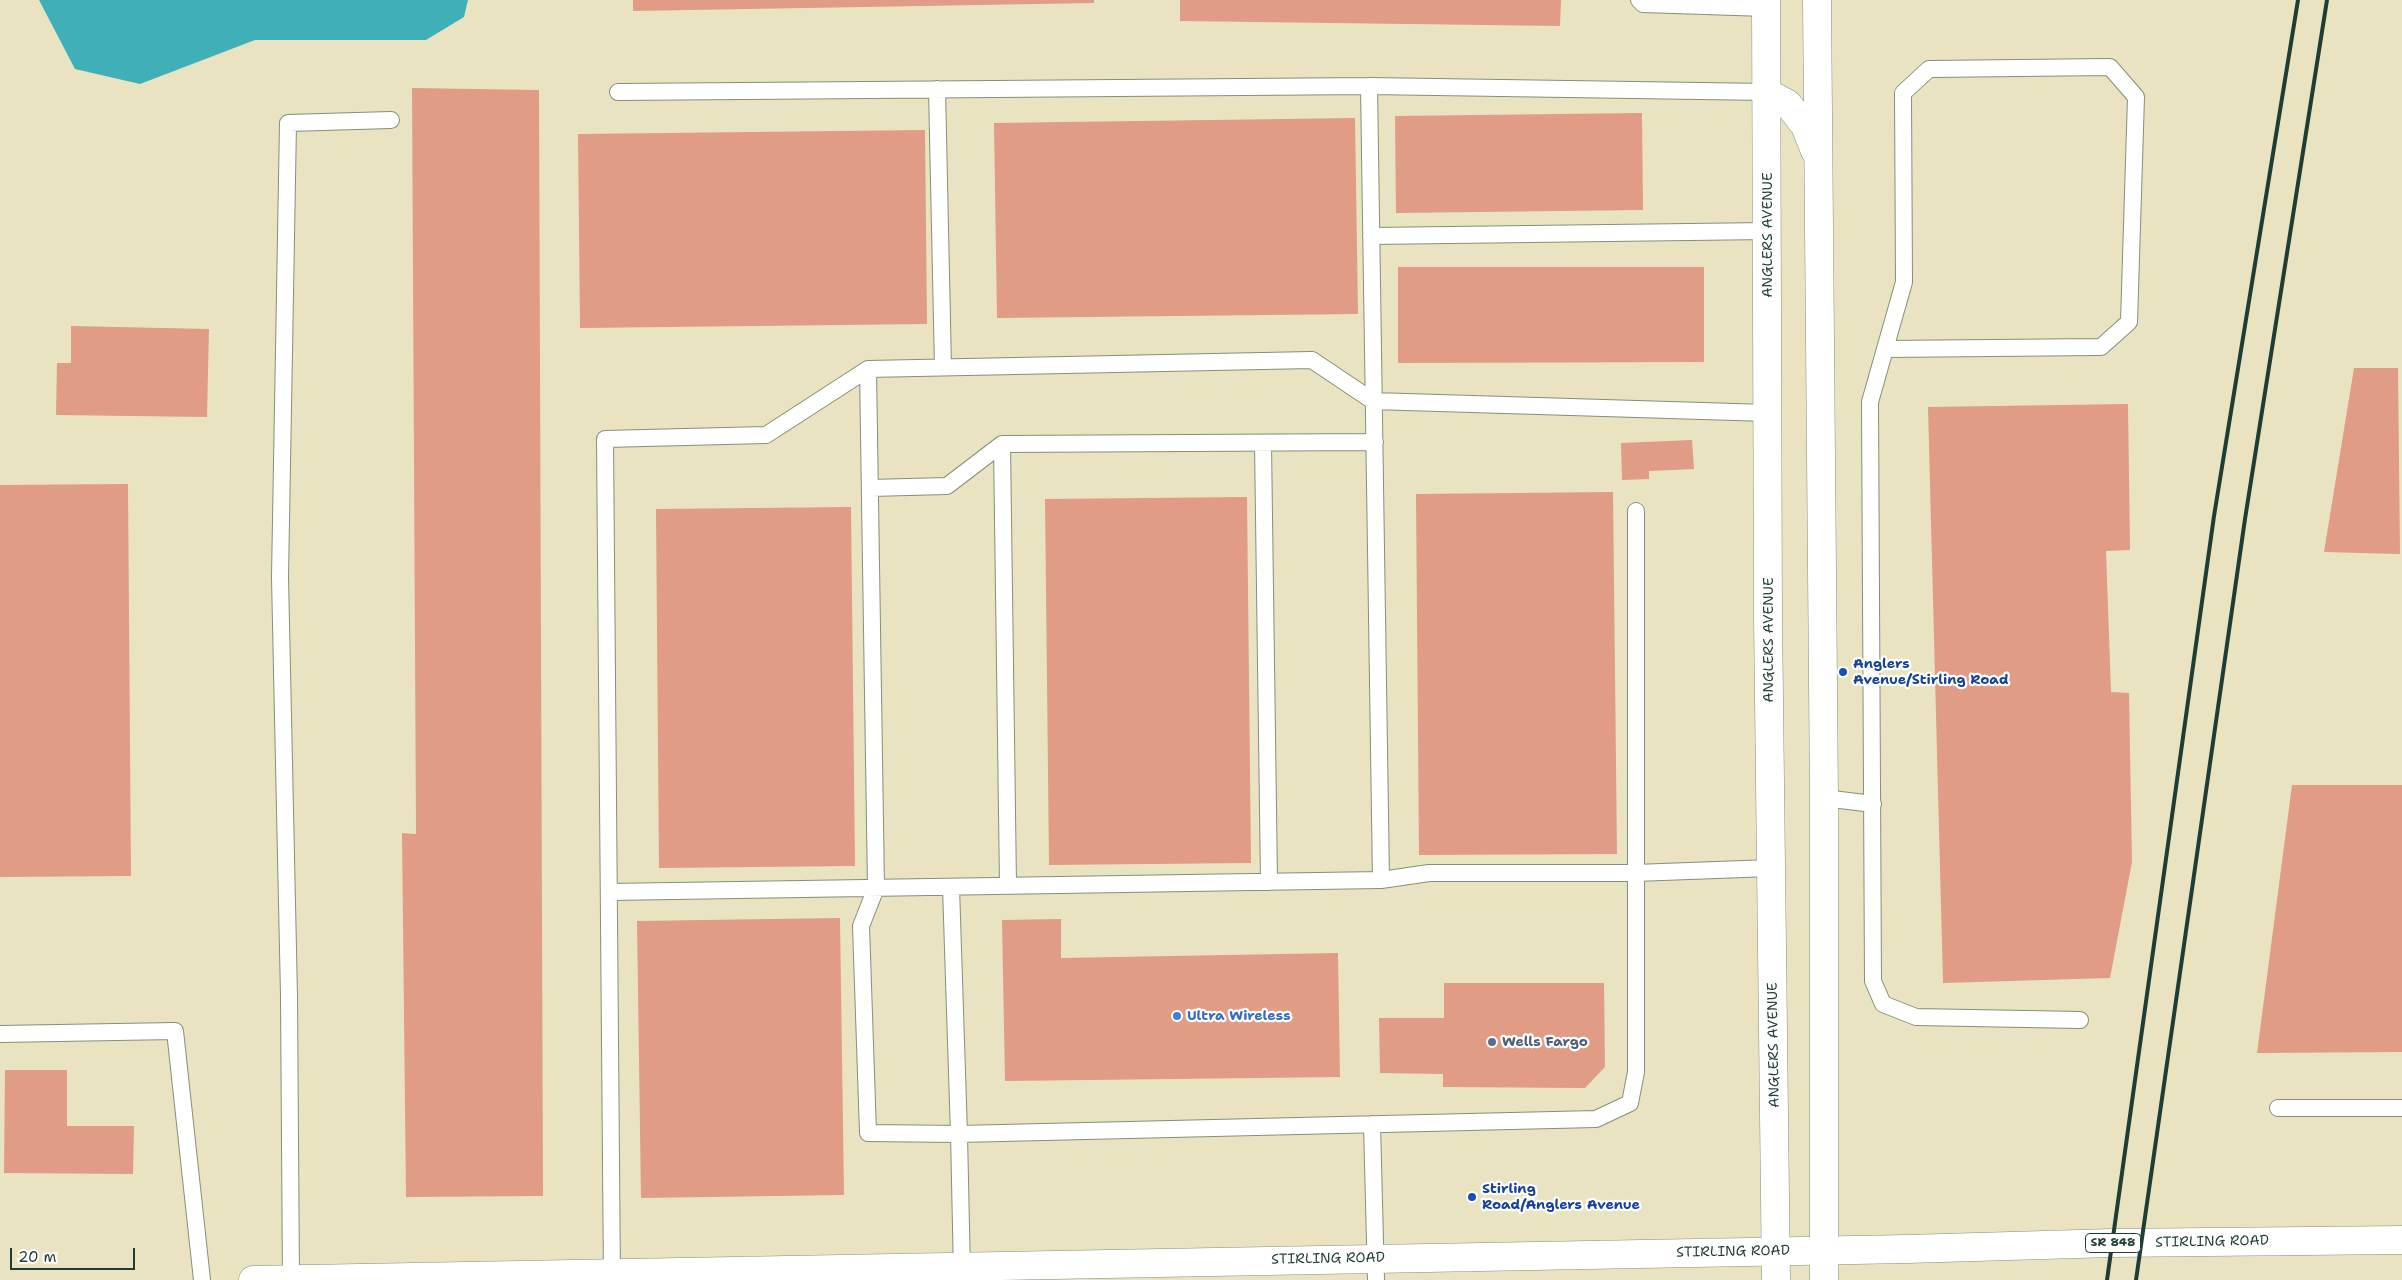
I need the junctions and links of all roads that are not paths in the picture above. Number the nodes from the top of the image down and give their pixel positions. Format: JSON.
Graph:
{"nodes":[{"id":1,"x":1639,"y":0,"type":"edge"},
{"id":2,"x":1817,"y":0,"type":"edge"},
{"id":3,"x":1766,"y":4,"type":"edge"},
{"id":4,"x":1369,"y":86,"type":"junction"},
{"id":5,"x":937,"y":89,"type":"junction"},
{"id":6,"x":618,"y":92,"type":"dead end"},
{"id":7,"x":1766,"y":92,"type":"junction"},
{"id":8,"x":391,"y":120,"type":"dead end"},
{"id":9,"x":1818,"y":160,"type":"junction"},
{"id":10,"x":1768,"y":231,"type":"junction"},
{"id":11,"x":1371,"y":236,"type":"junction"},
{"id":12,"x":1885,"y":349,"type":"junction"},
{"id":13,"x":943,"y":367,"type":"junction"},
{"id":14,"x":868,"y":369,"type":"junction"},
{"id":15,"x":1373,"y":401,"type":"junction"},
{"id":16,"x":1768,"y":413,"type":"junction"},
{"id":17,"x":1374,"y":442,"type":"junction"},
{"id":18,"x":1263,"y":443,"type":"junction"},
{"id":19,"x":1002,"y":444,"type":"junction"},
{"id":20,"x":870,"y":488,"type":"junction"},
{"id":21,"x":1636,"y":511,"type":"dead end"},
{"id":22,"x":1824,"y":798,"type":"junction"},
{"id":23,"x":1873,"y":804,"type":"junction"},
{"id":24,"x":1770,"y":868,"type":"junction"},
{"id":25,"x":1635,"y":873,"type":"junction"},
{"id":26,"x":1381,"y":880,"type":"junction"},
{"id":27,"x":1269,"y":882,"type":"junction"},
{"id":28,"x":951,"y":886,"type":"junction"},
{"id":29,"x":1008,"y":886,"type":"junction"},
{"id":30,"x":876,"y":888,"type":"junction"},
{"id":31,"x":609,"y":892,"type":"junction"},
{"id":32,"x":2080,"y":1020,"type":"dead end"},
{"id":33,"x":0,"y":1034,"type":"edge"},
{"id":34,"x":2278,"y":1108,"type":"dead end"},
{"id":35,"x":2402,"y":1108,"type":"edge"},
{"id":36,"x":1372,"y":1124,"type":"junction"},
{"id":37,"x":959,"y":1134,"type":"junction"},
{"id":38,"x":2402,"y":1240,"type":"edge"},
{"id":39,"x":1824,"y":1250,"type":"junction"},
{"id":40,"x":1776,"y":1252,"type":"junction"},
{"id":41,"x":1375,"y":1269,"type":"edge"},
{"id":42,"x":962,"y":1273,"type":"edge"},
{"id":43,"x":612,"y":1277,"type":"edge"},
{"id":44,"x":202,"y":1280,"type":"edge"},
{"id":45,"x":253,"y":1280,"type":"edge"},
{"id":46,"x":291,"y":1280,"type":"edge"},
{"id":47,"x":1776,"y":1280,"type":"edge"},
{"id":48,"x":1824,"y":1280,"type":"edge"}],
"edges":[{"from":1,"to":3,"type":"lane"},
{"from":2,"to":9,"type":"street"},
{"from":3,"to":7,"type":"street","name":"ANGLERS AVENUE"},
{"from":4,"to":5,"type":"lane"},
{"from":4,"to":7,"type":"lane"},
{"from":4,"to":11,"type":"lane"},
{"from":5,"to":6,"type":"lane"},
{"from":5,"to":13,"type":"lane"},
{"from":7,"to":9,"type":"street"},
{"from":7,"to":10,"type":"street","name":"ANGLERS AVENUE"},
{"from":8,"to":46,"type":"lane"},
{"from":9,"to":22,"type":"street"},
{"from":10,"to":11,"type":"lane"},
{"from":10,"to":16,"type":"street","name":"ANGLERS AVENUE"},
{"from":11,"to":15,"type":"lane"},
{"from":12,"to":12,"type":"lane"},
{"from":12,"to":23,"type":"lane"},
{"from":13,"to":14,"type":"lane"},
{"from":13,"to":15,"type":"lane"},
{"from":14,"to":20,"type":"lane"},
{"from":14,"to":31,"type":"lane"},
{"from":15,"to":16,"type":"lane"},
{"from":15,"to":17,"type":"lane"},
{"from":16,"to":24,"type":"street","name":"ANGLERS AVENUE"},
{"from":17,"to":18,"type":"lane"},
{"from":17,"to":26,"type":"lane"},
{"from":18,"to":19,"type":"lane"},
{"from":18,"to":27,"type":"lane"},
{"from":19,"to":20,"type":"lane"},
{"from":19,"to":29,"type":"lane"},
{"from":20,"to":30,"type":"lane"},
{"from":21,"to":25,"type":"lane"},
{"from":22,"to":23,"type":"lane"},
{"from":22,"to":39,"type":"street"},
{"from":23,"to":32,"type":"lane"},
{"from":24,"to":25,"type":"lane"},
{"from":24,"to":40,"type":"street","name":"ANGLERS AVENUE"},
{"from":25,"to":26,"type":"lane"},
{"from":25,"to":36,"type":"lane"},
{"from":26,"to":27,"type":"lane"},
{"from":27,"to":29,"type":"lane"},
{"from":28,"to":29,"type":"lane"},
{"from":28,"to":30,"type":"lane"},
{"from":28,"to":37,"type":"lane"},
{"from":30,"to":31,"type":"lane"},
{"from":30,"to":37,"type":"lane"},
{"from":31,"to":43,"type":"lane"},
{"from":33,"to":44,"type":"lane"},
{"from":34,"to":35,"type":"lane"},
{"from":36,"to":37,"type":"lane"},
{"from":36,"to":41,"type":"lane"},
{"from":37,"to":42,"type":"lane"},
{"from":38,"to":39,"type":"street","name":"STIRLING ROAD","number":"SR 848"},
{"from":39,"to":40,"type":"street","name":"STIRLING ROAD","number":"SR 848"},
{"from":39,"to":48,"type":"street"},
{"from":40,"to":41,"type":"street","name":"STIRLING ROAD","number":"SR 848"},
{"from":40,"to":47,"type":"street","name":"ANGLERS AVENUE"},
{"from":41,"to":42,"type":"street","name":"STIRLING ROAD","number":"SR 848"},
{"from":42,"to":43,"type":"street","name":"STIRLING ROAD","number":"SR 848"},
{"from":43,"to":46,"type":"street","name":"STIRLING ROAD","number":"SR 848"},
{"from":45,"to":46,"type":"street","name":"STIRLING ROAD","number":"SR 848"}]}
